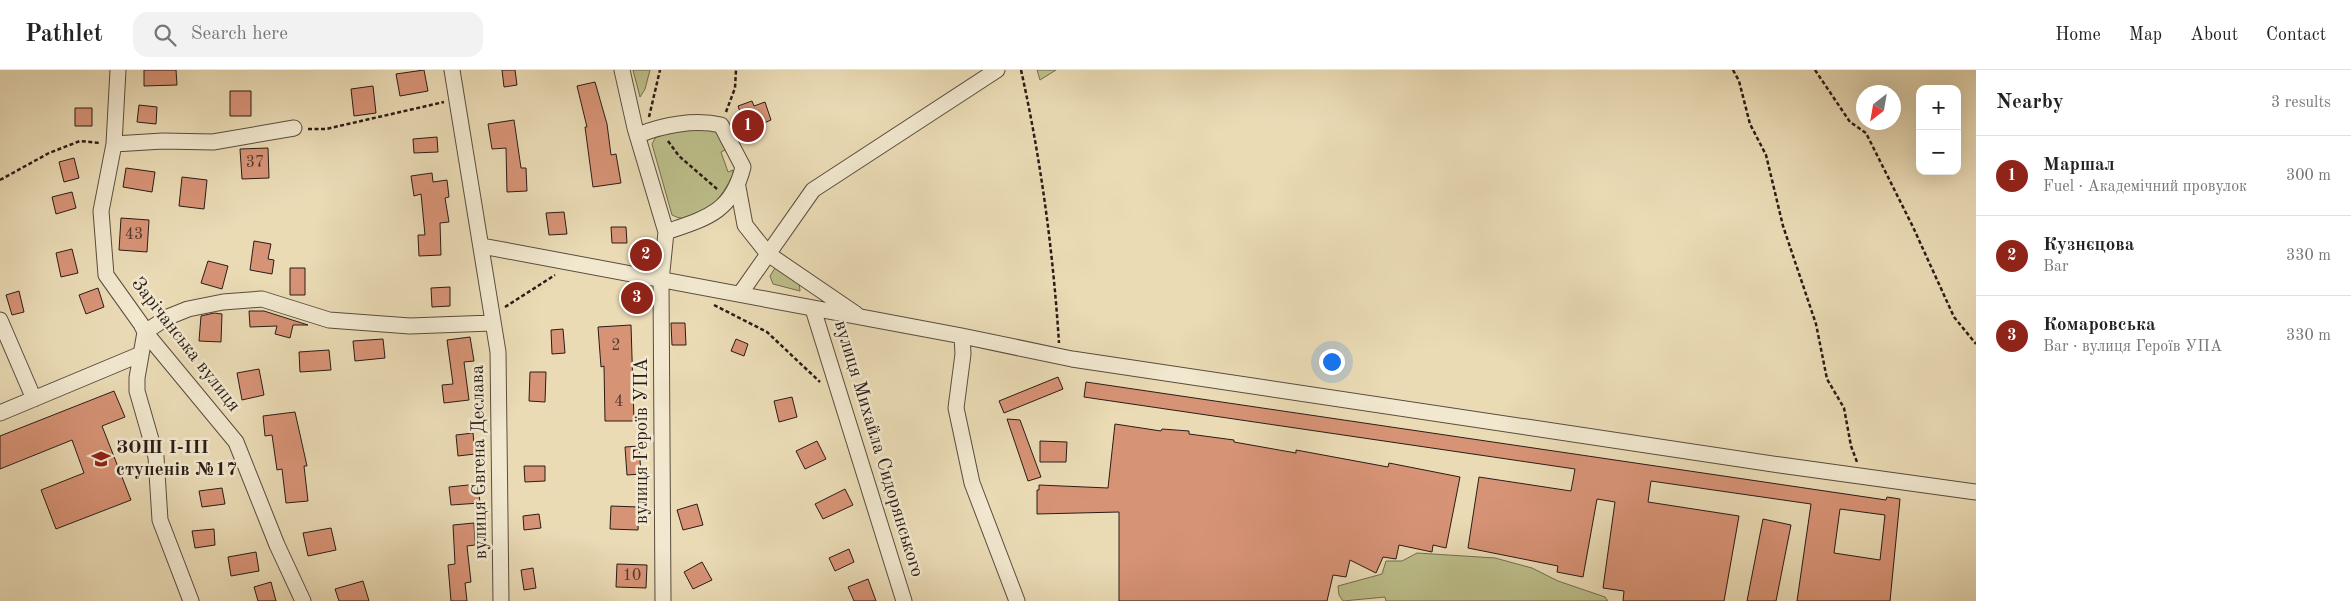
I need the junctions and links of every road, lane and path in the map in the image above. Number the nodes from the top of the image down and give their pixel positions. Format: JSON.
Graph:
{"nodes":[{"id":1,"x":118,"y":70,"type":"edge"},
{"id":2,"x":452,"y":70,"type":"edge"},
{"id":3,"x":622,"y":70,"type":"edge"},
{"id":4,"x":660,"y":70,"type":"edge"},
{"id":5,"x":736,"y":70,"type":"edge"},
{"id":6,"x":997,"y":70,"type":"edge"},
{"id":7,"x":1021,"y":70,"type":"edge"},
{"id":8,"x":1734,"y":70,"type":"edge"},
{"id":9,"x":1815,"y":70,"type":"edge"},
{"id":10,"x":458,"y":99,"type":"junction"},
{"id":11,"x":721,"y":125,"type":"junction"},
{"id":12,"x":294,"y":128,"type":"joint"},
{"id":13,"x":644,"y":133,"type":"junction"},
{"id":14,"x":114,"y":144,"type":"junction"},
{"id":15,"x":0,"y":180,"type":"edge"},
{"id":16,"x":733,"y":193,"type":"junction"},
{"id":17,"x":666,"y":232,"type":"junction"},
{"id":18,"x":482,"y":246,"type":"junction"},
{"id":19,"x":768,"y":254,"type":"junction"},
{"id":20,"x":558,"y":272,"type":"dead end"},
{"id":21,"x":661,"y":281,"type":"junction"},
{"id":22,"x":740,"y":294,"type":"junction"},
{"id":23,"x":711,"y":303,"type":"dead end"},
{"id":24,"x":813,"y":309,"type":"junction"},
{"id":25,"x":861,"y":317,"type":"junction"},
{"id":26,"x":0,"y":320,"type":"edge"},
{"id":27,"x":491,"y":320,"type":"junction"},
{"id":28,"x":145,"y":332,"type":"junction"},
{"id":29,"x":962,"y":336,"type":"junction"},
{"id":30,"x":1976,"y":344,"type":"edge"},
{"id":31,"x":141,"y":354,"type":"junction"},
{"id":32,"x":1067,"y":361,"type":"junction"},
{"id":33,"x":824,"y":387,"type":"dead end"},
{"id":34,"x":34,"y":399,"type":"junction"},
{"id":35,"x":0,"y":413,"type":"edge"},
{"id":36,"x":1864,"y":477,"type":"junction"},
{"id":37,"x":1976,"y":492,"type":"edge"},
{"id":38,"x":191,"y":601,"type":"edge"},
{"id":39,"x":303,"y":601,"type":"edge"},
{"id":40,"x":501,"y":601,"type":"edge"},
{"id":41,"x":663,"y":601,"type":"edge"},
{"id":42,"x":904,"y":601,"type":"edge"},
{"id":43,"x":1017,"y":601,"type":"edge"}],
"edges":[{"from":1,"to":14,"type":"street","name":"Зарічанська вулиця"},
{"from":2,"to":10,"type":"street","name":"вулиця Євгена Деслава"},
{"from":3,"to":13,"type":"street"},
{"from":4,"to":13,"type":"path"},
{"from":5,"to":11,"type":"path"},
{"from":6,"to":19,"type":"street"},
{"from":7,"to":32,"type":"path"},
{"from":8,"to":36,"type":"path"},
{"from":9,"to":30,"type":"path"},
{"from":10,"to":12,"type":"path"},
{"from":10,"to":18,"type":"street","name":"вулиця Євгена Деслава"},
{"from":11,"to":13,"type":"street"},
{"from":11,"to":16,"type":"street"},
{"from":12,"to":14,"type":"street"},
{"from":13,"to":16,"type":"path"},
{"from":13,"to":17,"type":"street"},
{"from":14,"to":15,"type":"path"},
{"from":14,"to":28,"type":"street","name":"Зарічанська вулиця"},
{"from":16,"to":17,"type":"street"},
{"from":16,"to":19,"type":"street"},
{"from":17,"to":21,"type":"street"},
{"from":18,"to":21,"type":"street"},
{"from":18,"to":27,"type":"street","name":"вулиця Євгена Деслава"},
{"from":19,"to":22,"type":"street"},
{"from":19,"to":25,"type":"street"},
{"from":20,"to":27,"type":"path"},
{"from":21,"to":22,"type":"street"},
{"from":21,"to":41,"type":"street","name":"вулиця Героїв УПА"},
{"from":22,"to":24,"type":"street"},
{"from":23,"to":33,"type":"path"},
{"from":24,"to":25,"type":"street"},
{"from":24,"to":42,"type":"street","name":"вулиця Михайла Сидорянського"},
{"from":25,"to":29,"type":"street"},
{"from":26,"to":34,"type":"street"},
{"from":27,"to":28,"type":"street"},
{"from":27,"to":40,"type":"street","name":"вулиця Євгена Деслава"},
{"from":28,"to":31,"type":"street"},
{"from":28,"to":39,"type":"street","name":"Зарічанська вулиця"},
{"from":29,"to":32,"type":"street"},
{"from":29,"to":43,"type":"street"},
{"from":31,"to":34,"type":"street"},
{"from":31,"to":38,"type":"street"},
{"from":32,"to":36,"type":"street"},
{"from":34,"to":35,"type":"street"},
{"from":36,"to":37,"type":"street"}]}
